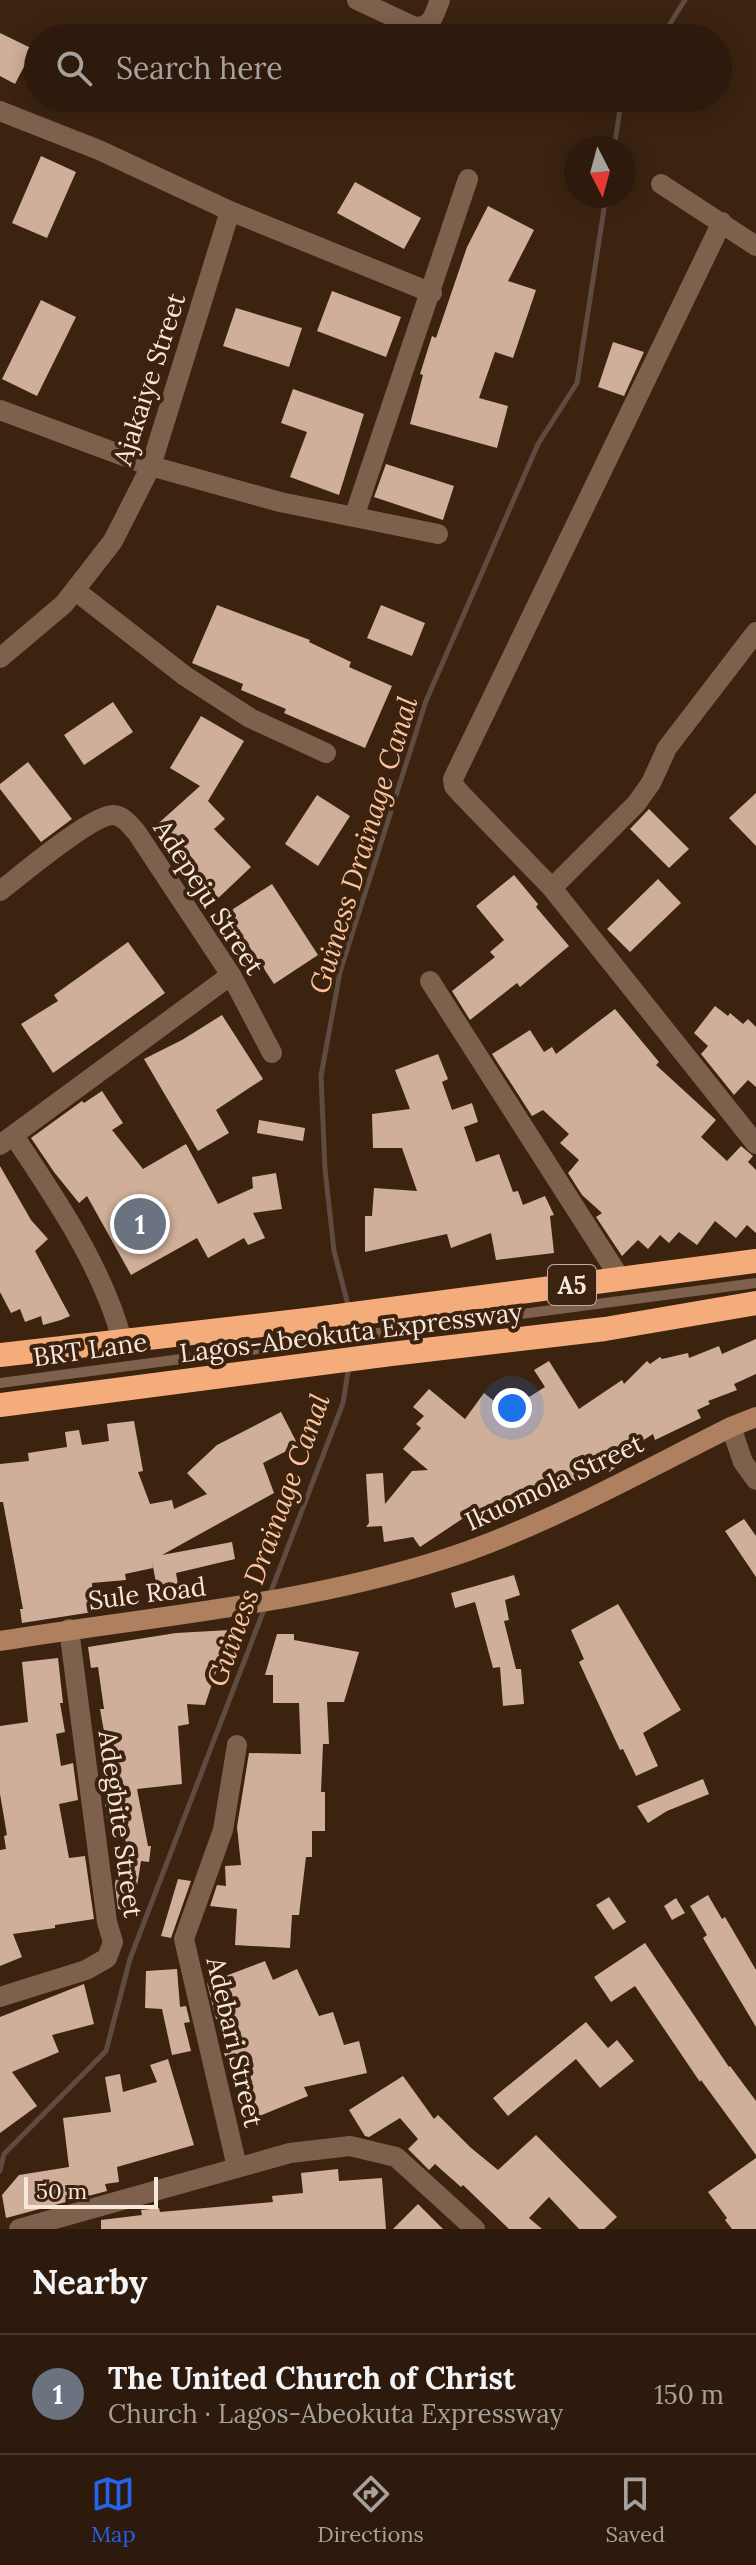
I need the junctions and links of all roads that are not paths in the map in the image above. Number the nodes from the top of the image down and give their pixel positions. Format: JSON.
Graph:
{"nodes":[{"id":1,"x":357,"y":0,"type":"edge"},
{"id":2,"x":440,"y":0,"type":"edge"},
{"id":3,"x":409,"y":24,"type":"edge"},
{"id":4,"x":429,"y":24,"type":"edge"},
{"id":5,"x":0,"y":111,"type":"edge"},
{"id":6,"x":468,"y":179,"type":"dead end"},
{"id":7,"x":661,"y":184,"type":"dead end"},
{"id":8,"x":230,"y":211,"type":"junction"},
{"id":9,"x":722,"y":222,"type":"junction"},
{"id":10,"x":756,"y":246,"type":"edge"},
{"id":11,"x":432,"y":293,"type":"junction"},
{"id":12,"x":0,"y":410,"type":"edge"},
{"id":13,"x":151,"y":466,"type":"junction"},
{"id":14,"x":354,"y":517,"type":"junction"},
{"id":15,"x":438,"y":534,"type":"dead end"},
{"id":16,"x":76,"y":591,"type":"junction"},
{"id":17,"x":756,"y":632,"type":"edge"},
{"id":18,"x":0,"y":658,"type":"edge"},
{"id":19,"x":326,"y":753,"type":"dead end"},
{"id":20,"x":552,"y":888,"type":"junction"},
{"id":21,"x":0,"y":891,"type":"edge"},
{"id":22,"x":231,"y":975,"type":"junction"},
{"id":23,"x":430,"y":981,"type":"dead end"},
{"id":24,"x":272,"y":1053,"type":"dead end"},
{"id":25,"x":7,"y":1140,"type":"edge"},
{"id":26,"x":756,"y":1144,"type":"edge"},
{"id":27,"x":756,"y":1261,"type":"edge"},
{"id":28,"x":620,"y":1278,"type":"junction"},
{"id":29,"x":756,"y":1283,"type":"edge"},
{"id":30,"x":756,"y":1303,"type":"edge"},
{"id":31,"x":389,"y":1332,"type":"junction"},
{"id":32,"x":122,"y":1340,"type":"junction"},
{"id":33,"x":316,"y":1342,"type":"junction"},
{"id":34,"x":0,"y":1355,"type":"edge"},
{"id":35,"x":0,"y":1383,"type":"edge"},
{"id":36,"x":0,"y":1405,"type":"edge"},
{"id":37,"x":756,"y":1417,"type":"edge"},
{"id":38,"x":731,"y":1427,"type":"junction"},
{"id":39,"x":756,"y":1480,"type":"edge"},
{"id":40,"x":300,"y":1593,"type":"joint"},
{"id":41,"x":69,"y":1629,"type":"junction"},
{"id":42,"x":0,"y":1641,"type":"edge"},
{"id":43,"x":237,"y":1745,"type":"dead end"},
{"id":44,"x":0,"y":1997,"type":"edge"},
{"id":45,"x":237,"y":2167,"type":"junction"},
{"id":46,"x":19,"y":2229,"type":"edge"},
{"id":47,"x":475,"y":2229,"type":"edge"}],
"edges":[{"from":1,"to":3,"type":"street"},
{"from":2,"to":4,"type":"street"},
{"from":5,"to":8,"type":"street"},
{"from":6,"to":11,"type":"street"},
{"from":7,"to":9,"type":"street"},
{"from":8,"to":11,"type":"street"},
{"from":8,"to":13,"type":"street","name":"Ajakaiye Street"},
{"from":9,"to":10,"type":"street"},
{"from":9,"to":20,"type":"street"},
{"from":11,"to":14,"type":"street"},
{"from":12,"to":13,"type":"street"},
{"from":13,"to":14,"type":"street"},
{"from":13,"to":16,"type":"street","name":"Ajakaiye Street"},
{"from":14,"to":15,"type":"street"},
{"from":16,"to":18,"type":"street","name":"Ajakaiye Street"},
{"from":16,"to":19,"type":"street"},
{"from":17,"to":20,"type":"street"},
{"from":20,"to":26,"type":"street"},
{"from":21,"to":22,"type":"street","name":"Adepeju Street"},
{"from":22,"to":24,"type":"street","name":"Adepeju Street"},
{"from":22,"to":25,"type":"street"},
{"from":23,"to":28,"type":"street"},
{"from":25,"to":32,"type":"street"},
{"from":27,"to":28,"type":"highway","name":"Lagos-Abeokuta Expressway","number":"A5"},
{"from":28,"to":31,"type":"highway","name":"Lagos-Abeokuta Expressway","number":"A5"},
{"from":29,"to":31,"type":"lane"},
{"from":30,"to":31,"type":"highway","name":"Lagos-Abeokuta Expressway","number":"A5"},
{"from":31,"to":33,"type":"highway","name":"Lagos-Abeokuta Expressway","number":"A5"},
{"from":31,"to":33,"type":"highway","name":"Lagos-Abeokuta Expressway","number":"A5"},
{"from":32,"to":33,"type":"highway","name":"Lagos-Abeokuta Expressway","number":"A5"},
{"from":32,"to":34,"type":"highway","name":"Lagos-Abeokuta Expressway","number":"A5"},
{"from":33,"to":35,"type":"lane","name":"BRT Lane"},
{"from":33,"to":36,"type":"highway","name":"Lagos-Abeokuta Expressway","number":"A5"},
{"from":37,"to":38,"type":"street","name":"Ikuomola Street"},
{"from":38,"to":39,"type":"street"},
{"from":38,"to":40,"type":"street","name":"Ikuomola Street"},
{"from":40,"to":41,"type":"street","name":"Sule Road"},
{"from":41,"to":42,"type":"street","name":"Sule Road"},
{"from":41,"to":44,"type":"street","name":"Adegbite Street"},
{"from":43,"to":45,"type":"street","name":"Adebari Street"},
{"from":45,"to":46,"type":"street"},
{"from":45,"to":47,"type":"street"}]}
